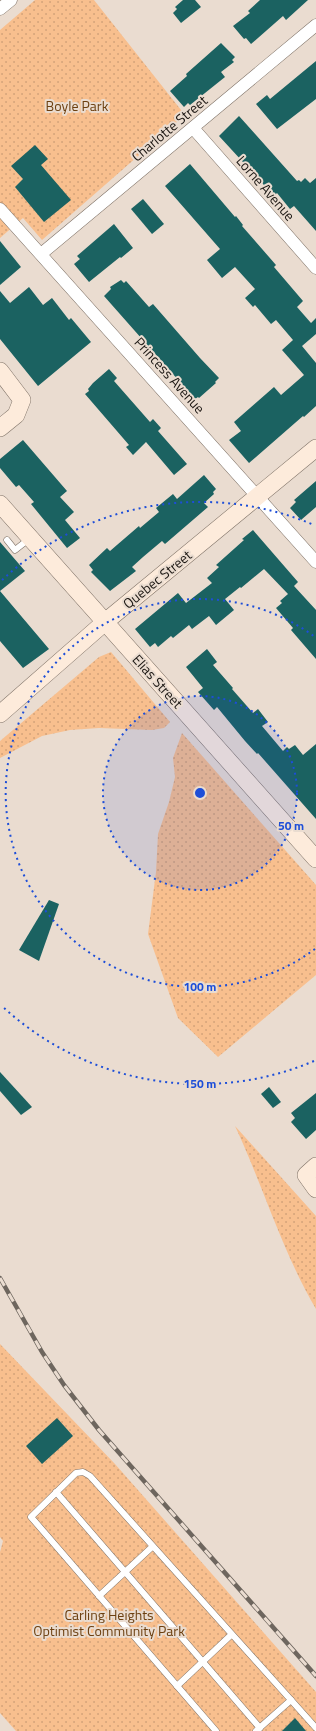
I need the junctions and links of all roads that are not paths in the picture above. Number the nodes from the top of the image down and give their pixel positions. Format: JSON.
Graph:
{"nodes":[{"id":1,"x":11,"y":0,"type":"edge"},
{"id":2,"x":0,"y":9,"type":"edge"},
{"id":3,"x":316,"y":25,"type":"edge"},
{"id":4,"x":192,"y":128,"type":"junction"},
{"id":5,"x":0,"y":209,"type":"edge"},
{"id":6,"x":41,"y":254,"type":"junction"},
{"id":7,"x":314,"y":261,"type":"edge"},
{"id":8,"x":0,"y":371,"type":"edge"},
{"id":9,"x":0,"y":428,"type":"edge"},
{"id":10,"x":316,"y":448,"type":"edge"},
{"id":11,"x":258,"y":496,"type":"junction"},
{"id":12,"x":0,"y":504,"type":"edge"},
{"id":13,"x":30,"y":538,"type":"junction"},
{"id":14,"x":7,"y":540,"type":"dead end"},
{"id":15,"x":316,"y":562,"type":"edge"},
{"id":16,"x":105,"y":622,"type":"junction"},
{"id":17,"x":0,"y":714,"type":"edge"},
{"id":18,"x":316,"y":859,"type":"edge"},
{"id":19,"x":311,"y":1170,"type":"edge"},
{"id":20,"x":316,"y":1189,"type":"edge"},
{"id":21,"x":56,"y":1492,"type":"junction"},
{"id":22,"x":152,"y":1547,"type":"junction"},
{"id":23,"x":125,"y":1572,"type":"junction"},
{"id":24,"x":99,"y":1596,"type":"junction"},
{"id":25,"x":231,"y":1635,"type":"junction"},
{"id":26,"x":202,"y":1661,"type":"junction"},
{"id":27,"x":177,"y":1686,"type":"junction"},
{"id":28,"x":291,"y":1700,"type":"junction"},
{"id":29,"x":316,"y":1728,"type":"edge"},
{"id":30,"x":258,"y":1729,"type":"edge"},
{"id":31,"x":216,"y":1731,"type":"edge"}],
"edges":[{"from":1,"to":2,"type":"street"},
{"from":3,"to":4,"type":"street","name":"Charlotte Street"},
{"from":4,"to":6,"type":"street","name":"Charlotte Street"},
{"from":4,"to":7,"type":"street","name":"Lorne Avenue"},
{"from":5,"to":6,"type":"street","name":"Princess Avenue"},
{"from":6,"to":11,"type":"street","name":"Princess Avenue"},
{"from":8,"to":9,"type":"street"},
{"from":10,"to":11,"type":"street","name":"Quebec Street"},
{"from":11,"to":15,"type":"street","name":"Princess Avenue"},
{"from":11,"to":16,"type":"street","name":"Quebec Street"},
{"from":12,"to":13,"type":"street","name":"Elias Street"},
{"from":13,"to":14,"type":"lane"},
{"from":13,"to":16,"type":"street","name":"Elias Street"},
{"from":16,"to":17,"type":"street","name":"Quebec Street"},
{"from":16,"to":18,"type":"street","name":"Elias Street"},
{"from":19,"to":20,"type":"street"},
{"from":21,"to":22,"type":"lane"},
{"from":21,"to":23,"type":"lane"},
{"from":21,"to":24,"type":"lane"},
{"from":22,"to":23,"type":"lane"},
{"from":22,"to":25,"type":"lane"},
{"from":23,"to":24,"type":"lane"},
{"from":23,"to":26,"type":"lane"},
{"from":24,"to":27,"type":"lane"},
{"from":25,"to":26,"type":"lane"},
{"from":25,"to":28,"type":"lane"},
{"from":26,"to":27,"type":"lane"},
{"from":26,"to":30,"type":"lane"},
{"from":27,"to":31,"type":"lane"},
{"from":28,"to":29,"type":"lane"},
{"from":28,"to":30,"type":"lane"}]}
